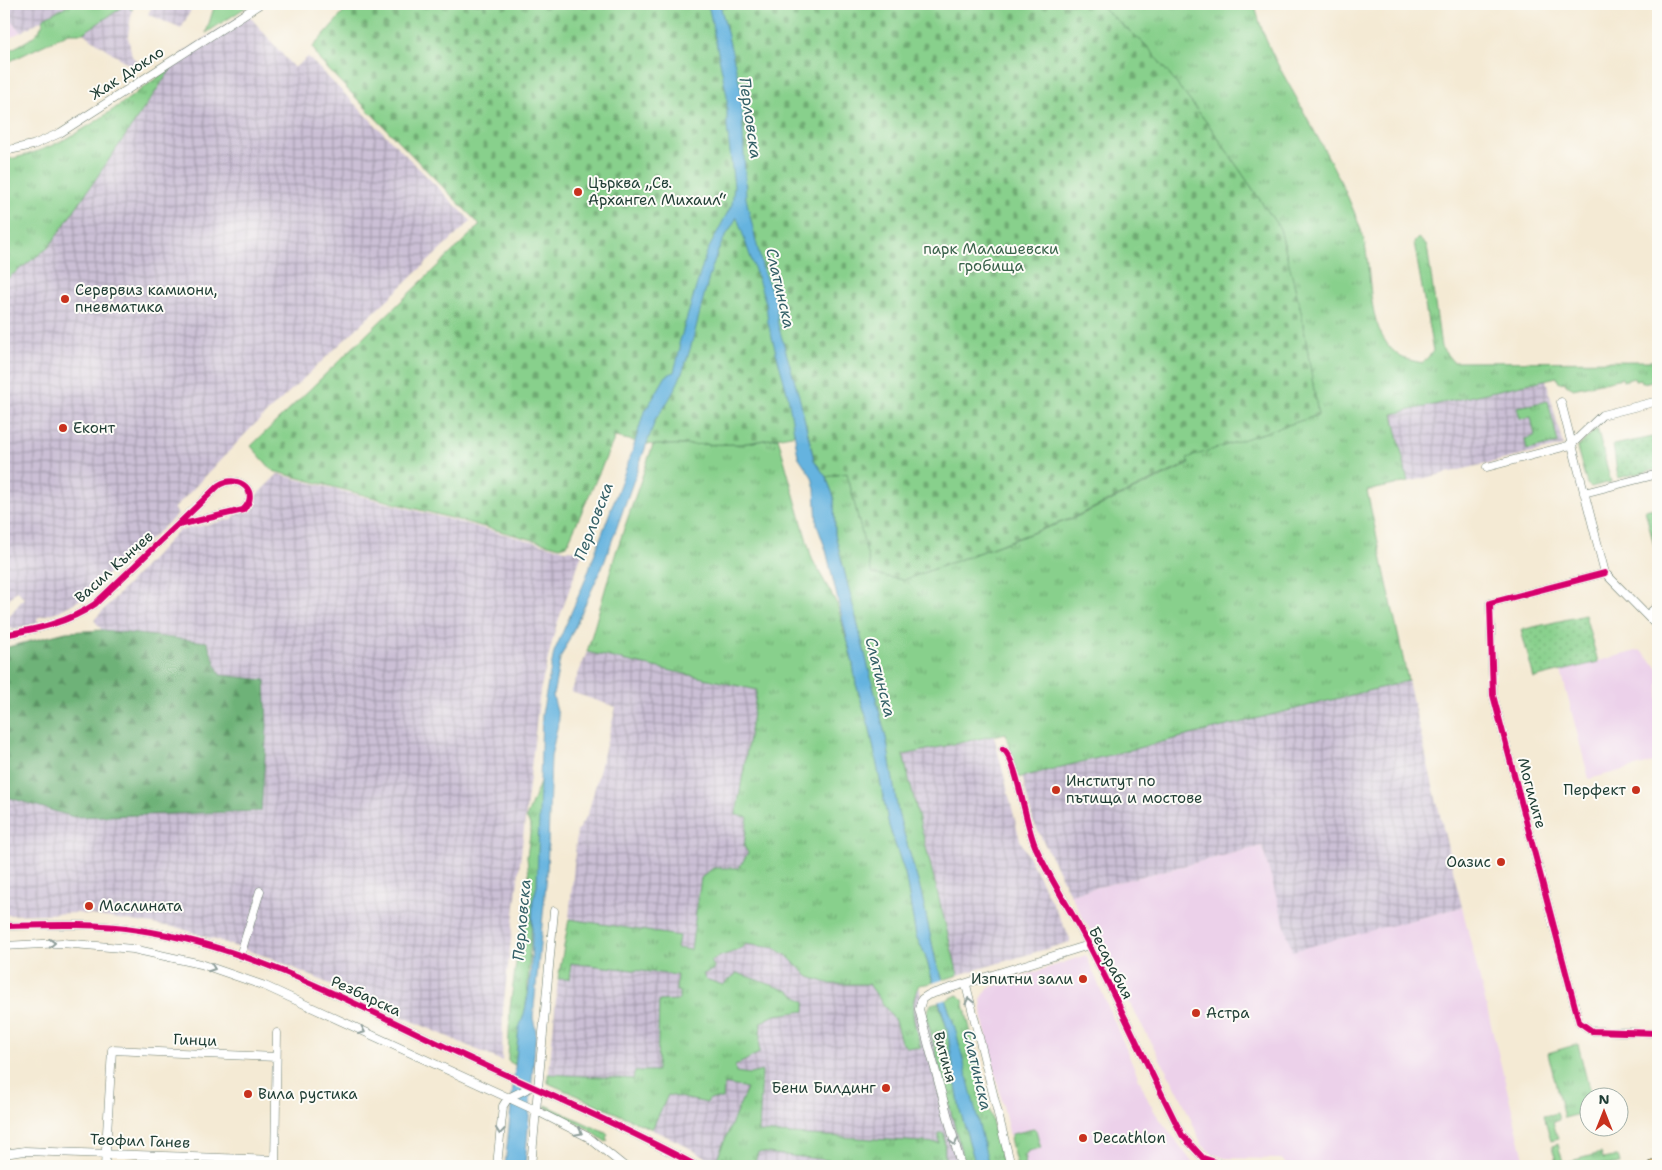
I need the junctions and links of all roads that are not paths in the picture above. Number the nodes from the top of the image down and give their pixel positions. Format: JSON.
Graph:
{"nodes":[{"id":1,"x":260,"y":4,"type":"edge"},
{"id":2,"x":4,"y":151,"type":"edge"},
{"id":3,"x":1658,"y":401,"type":"edge"},
{"id":4,"x":1561,"y":402,"type":"dead end"},
{"id":5,"x":1572,"y":445,"type":"junction"},
{"id":6,"x":1487,"y":467,"type":"dead end"},
{"id":7,"x":1658,"y":474,"type":"edge"},
{"id":8,"x":1584,"y":493,"type":"junction"},
{"id":9,"x":178,"y":525,"type":"junction"},
{"id":10,"x":1605,"y":573,"type":"junction"},
{"id":11,"x":1658,"y":606,"type":"edge"},
{"id":12,"x":1648,"y":615,"type":"junction"},
{"id":13,"x":1658,"y":627,"type":"edge"},
{"id":14,"x":4,"y":635,"type":"edge"},
{"id":15,"x":1003,"y":749,"type":"dead end"},
{"id":16,"x":260,"y":890,"type":"dead end"},
{"id":17,"x":554,"y":911,"type":"dead end"},
{"id":18,"x":4,"y":926,"type":"edge"},
{"id":19,"x":4,"y":946,"type":"edge"},
{"id":20,"x":1089,"y":946,"type":"junction"},
{"id":21,"x":240,"y":956,"type":"junction"},
{"id":22,"x":966,"y":985,"type":"junction"},
{"id":23,"x":277,"y":1032,"type":"dead end"},
{"id":24,"x":1658,"y":1033,"type":"edge"},
{"id":25,"x":276,"y":1057,"type":"junction"},
{"id":26,"x":534,"y":1088,"type":"junction"},
{"id":27,"x":508,"y":1098,"type":"junction"},
{"id":28,"x":536,"y":1110,"type":"junction"},
{"id":29,"x":4,"y":1154,"type":"edge"},
{"id":30,"x":105,"y":1154,"type":"junction"},
{"id":31,"x":275,"y":1163,"type":"edge"},
{"id":32,"x":1658,"y":1165,"type":"edge"},
{"id":33,"x":105,"y":1166,"type":"edge"},
{"id":34,"x":497,"y":1166,"type":"edge"},
{"id":35,"x":531,"y":1166,"type":"edge"},
{"id":36,"x":624,"y":1166,"type":"edge"},
{"id":37,"x":697,"y":1166,"type":"edge"},
{"id":38,"x":961,"y":1166,"type":"edge"},
{"id":39,"x":1011,"y":1166,"type":"edge"},
{"id":40,"x":1228,"y":1166,"type":"edge"},
{"id":41,"x":1653,"y":1166,"type":"edge"}],
"edges":[{"from":1,"to":2,"type":"street","name":"Жак Дюкло"},
{"from":3,"to":5,"type":"street"},
{"from":4,"to":5,"type":"street"},
{"from":5,"to":6,"type":"street"},
{"from":5,"to":8,"type":"street"},
{"from":7,"to":8,"type":"street"},
{"from":8,"to":10,"type":"street"},
{"from":9,"to":9,"type":"street","name":"Васил Кънчев"},
{"from":9,"to":14,"type":"street","name":"Васил Кънчев"},
{"from":10,"to":12,"type":"street"},
{"from":10,"to":24,"type":"street","name":"Могилите"},
{"from":11,"to":12,"type":"street"},
{"from":12,"to":13,"type":"street"},
{"from":15,"to":20,"type":"street","name":"Бесарабия"},
{"from":16,"to":21,"type":"street"},
{"from":17,"to":26,"type":"street"},
{"from":18,"to":21,"type":"street","name":"Резбарска"},
{"from":19,"to":27,"type":"street","one_way":true},
{"from":20,"to":22,"type":"street","name":"Витиня"},
{"from":20,"to":40,"type":"street","name":"Бесарабия"},
{"from":21,"to":26,"type":"street","name":"Резбарска"},
{"from":22,"to":38,"type":"street","name":"Витиня","one_way":true},
{"from":39,"to":22,"type":"street","one_way":true},
{"from":23,"to":25,"type":"street"},
{"from":25,"to":30,"type":"street","name":"Гинци"},
{"from":25,"to":31,"type":"street"},
{"from":26,"to":27,"type":"street"},
{"from":26,"to":28,"type":"street"},
{"from":26,"to":37,"type":"street","name":"Резбарска"},
{"from":27,"to":28,"type":"street"},
{"from":27,"to":34,"type":"street","one_way":true},
{"from":28,"to":35,"type":"street"},
{"from":28,"to":36,"type":"street","one_way":true},
{"from":29,"to":30,"type":"street","name":"Теофил Ганев"},
{"from":30,"to":31,"type":"street","name":"Теофил Ганев"},
{"from":30,"to":33,"type":"street"},
{"from":32,"to":41,"type":"main road"}]}
